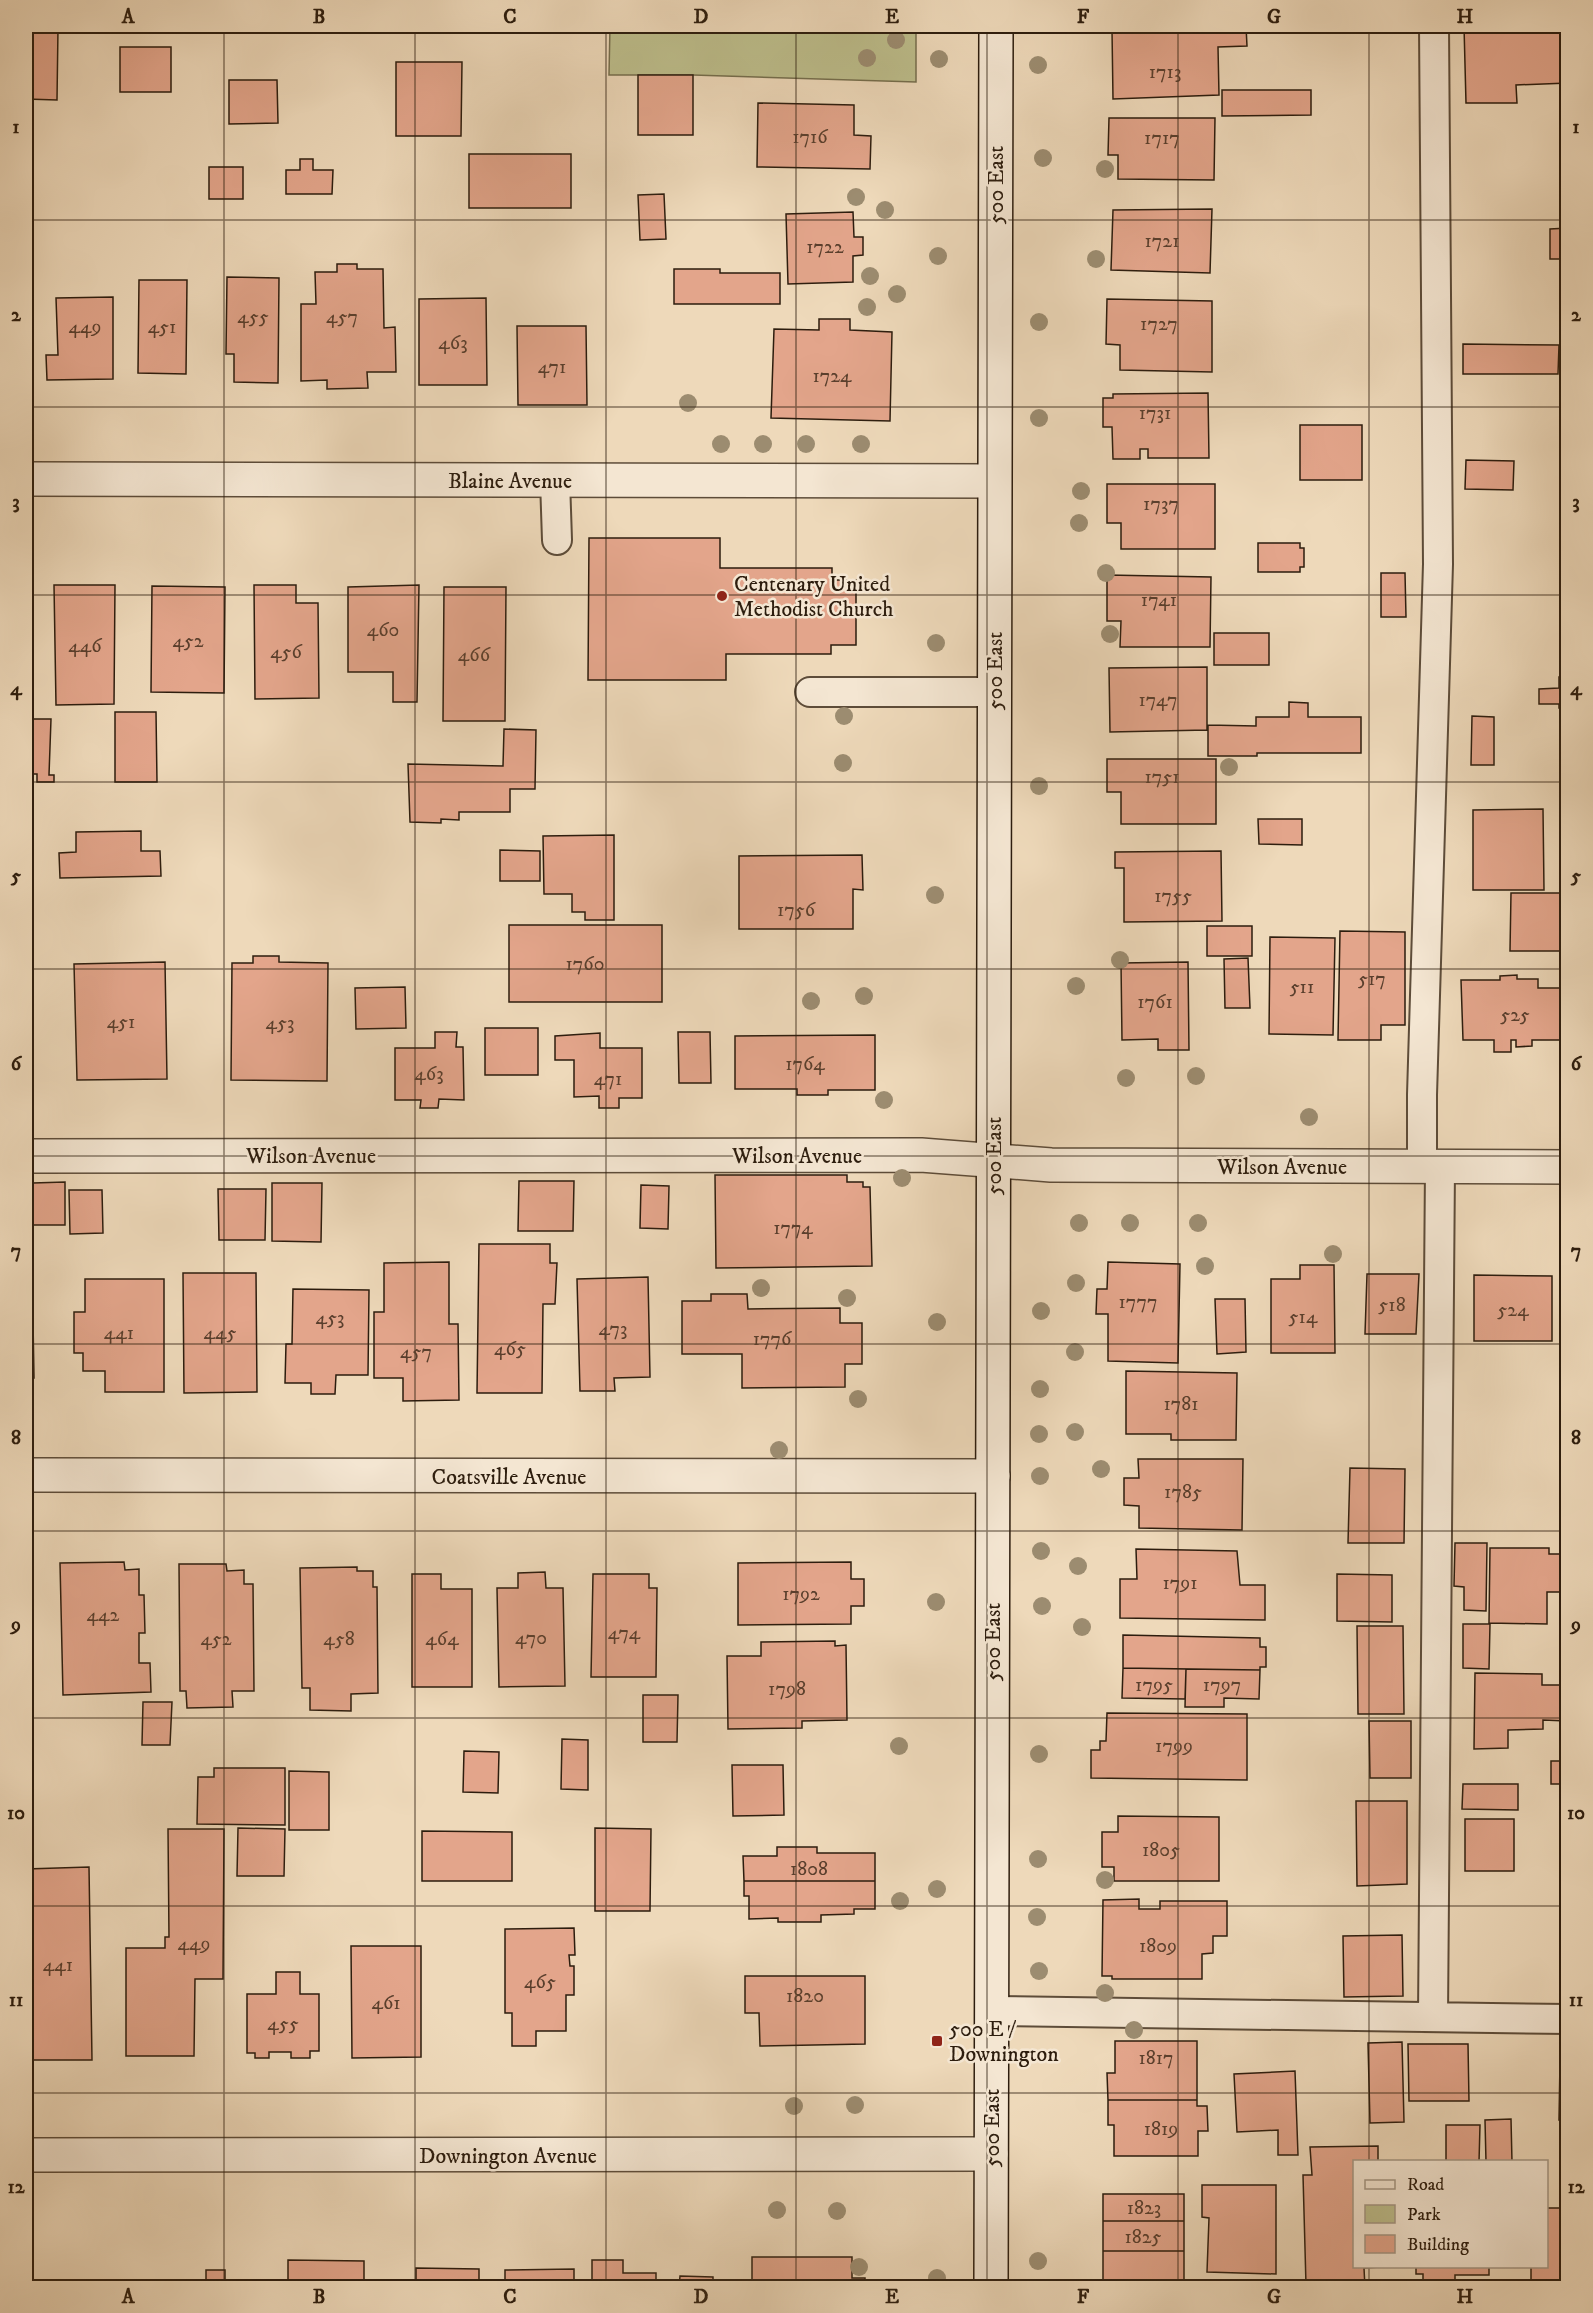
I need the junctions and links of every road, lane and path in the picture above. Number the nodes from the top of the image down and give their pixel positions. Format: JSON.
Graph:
{"nodes":[{"id":1,"x":996,"y":26,"type":"edge"},
{"id":2,"x":1434,"y":26,"type":"edge"},
{"id":3,"x":26,"y":479,"type":"edge"},
{"id":4,"x":555,"y":480,"type":"junction"},
{"id":5,"x":994,"y":481,"type":"junction"},
{"id":6,"x":557,"y":540,"type":"dead end"},
{"id":7,"x":810,"y":692,"type":"dead end"},
{"id":8,"x":994,"y":692,"type":"junction"},
{"id":9,"x":26,"y":1156,"type":"edge"},
{"id":10,"x":993,"y":1160,"type":"junction"},
{"id":11,"x":1431,"y":1167,"type":"junction"},
{"id":12,"x":1568,"y":1167,"type":"edge"},
{"id":13,"x":26,"y":1475,"type":"edge"},
{"id":14,"x":993,"y":1476,"type":"junction"},
{"id":15,"x":991,"y":2011,"type":"junction"},
{"id":16,"x":1433,"y":2017,"type":"junction"},
{"id":17,"x":1568,"y":2019,"type":"edge"},
{"id":18,"x":991,"y":2154,"type":"junction"},
{"id":19,"x":26,"y":2155,"type":"edge"},
{"id":20,"x":991,"y":2288,"type":"edge"}],
"edges":[{"from":1,"to":5,"type":"street","name":"500 East"},
{"from":2,"to":11,"type":"lane"},
{"from":3,"to":4,"type":"street","name":"Blaine Avenue"},
{"from":4,"to":5,"type":"street","name":"Blaine Avenue"},
{"from":4,"to":6,"type":"lane"},
{"from":5,"to":8,"type":"street","name":"500 East"},
{"from":7,"to":8,"type":"lane"},
{"from":8,"to":10,"type":"street","name":"500 East"},
{"from":9,"to":10,"type":"street","name":"Wilson Avenue"},
{"from":10,"to":11,"type":"street","name":"Wilson Avenue"},
{"from":10,"to":14,"type":"street","name":"500 East"},
{"from":11,"to":12,"type":"street","name":"Wilson Avenue"},
{"from":11,"to":16,"type":"lane"},
{"from":13,"to":14,"type":"street","name":"Coatsville Avenue"},
{"from":14,"to":15,"type":"street","name":"500 East"},
{"from":15,"to":16,"type":"lane"},
{"from":15,"to":18,"type":"street","name":"500 East"},
{"from":16,"to":17,"type":"lane"},
{"from":18,"to":19,"type":"street","name":"Downington Avenue"},
{"from":18,"to":20,"type":"street","name":"500 East"}]}
